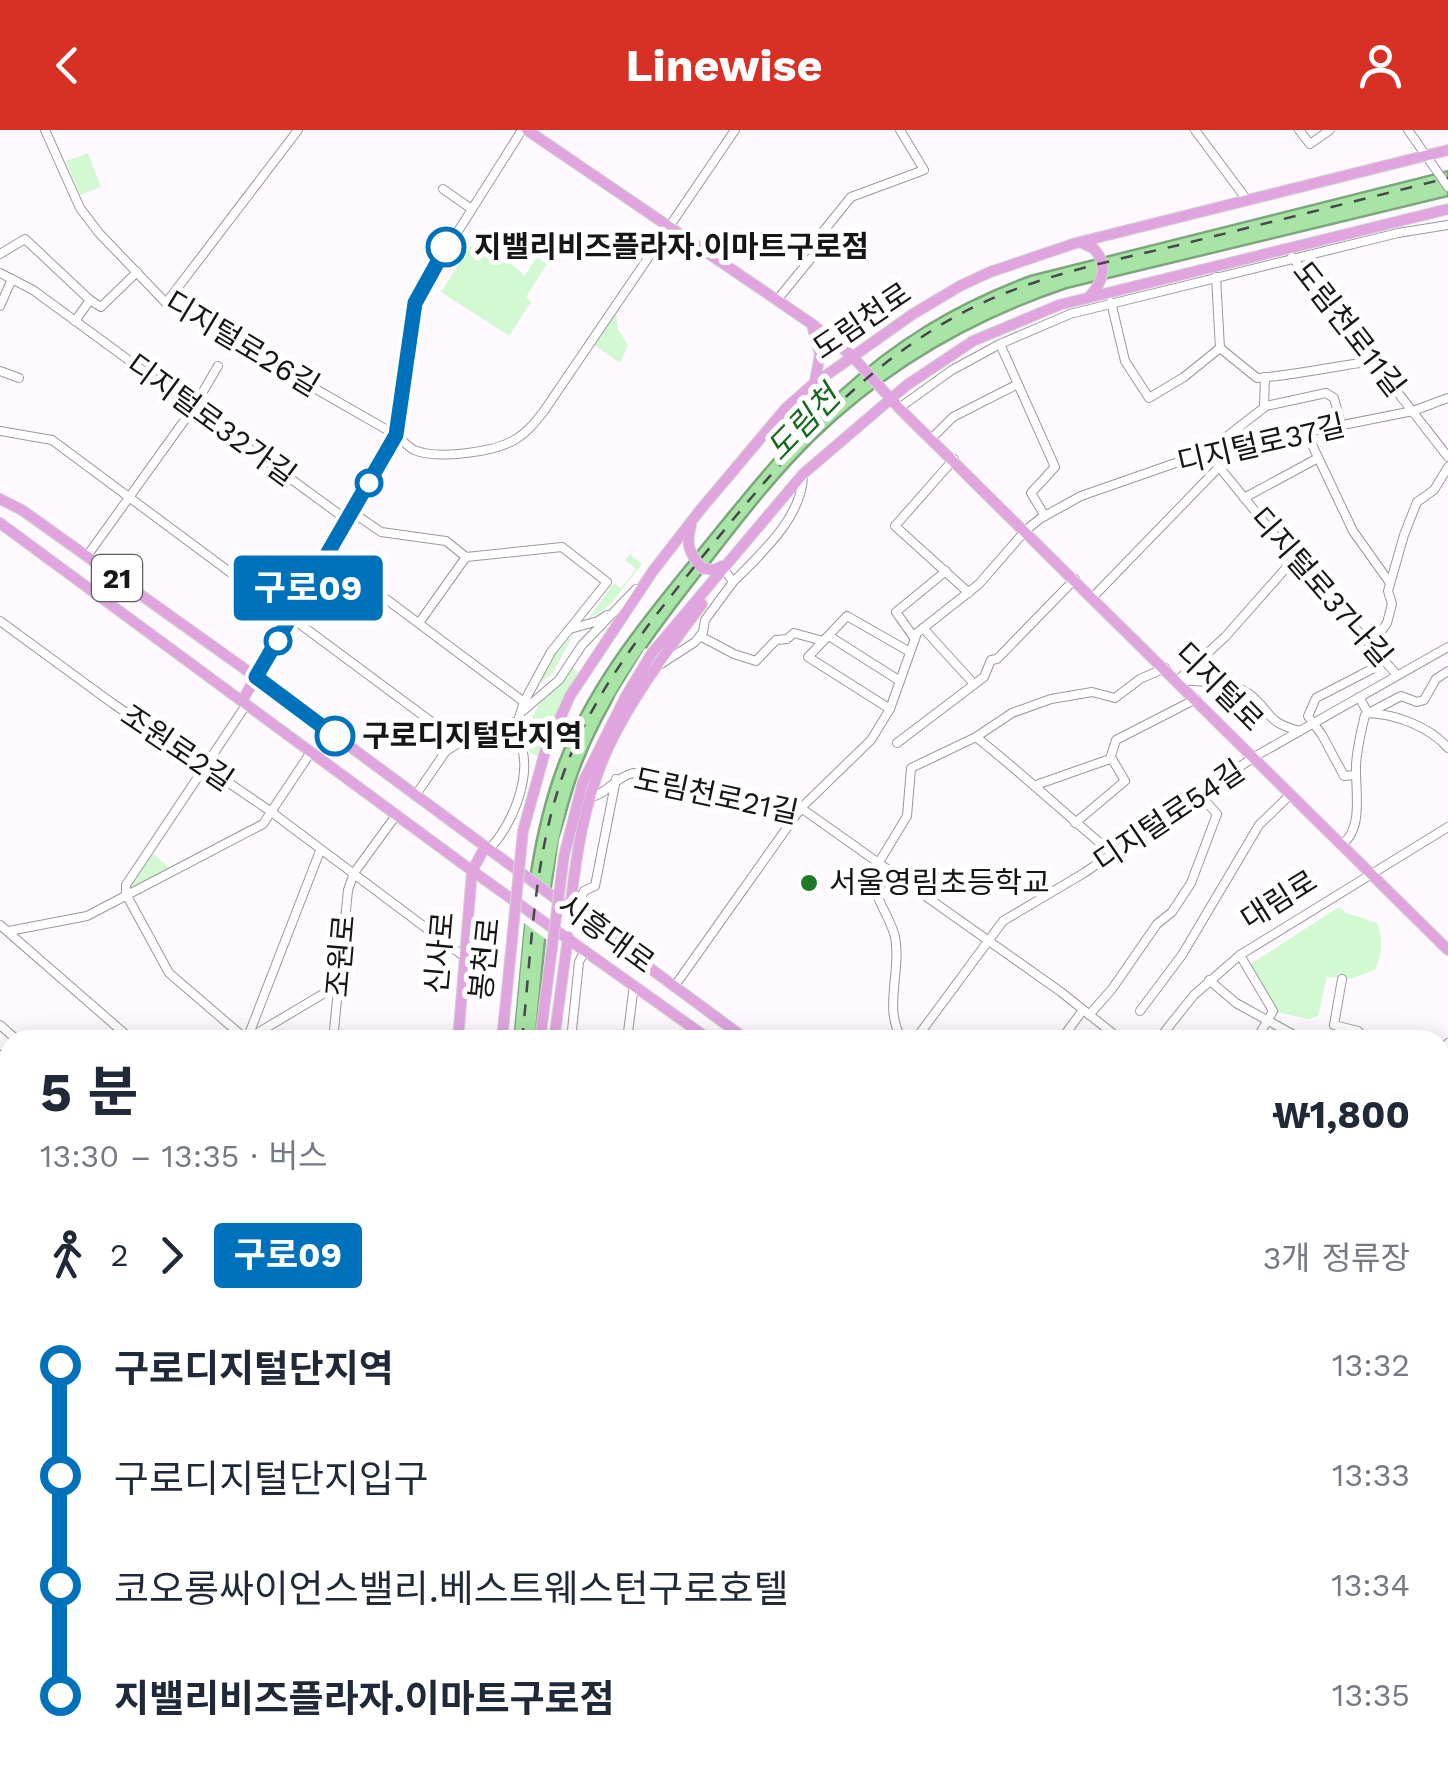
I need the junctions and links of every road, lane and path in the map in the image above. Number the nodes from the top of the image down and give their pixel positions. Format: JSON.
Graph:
{"nodes":[{"id":1,"x":45,"y":130,"type":"edge"},
{"id":2,"x":298,"y":130,"type":"edge"},
{"id":3,"x":524,"y":130,"type":"edge"},
{"id":4,"x":736,"y":130,"type":"edge"},
{"id":5,"x":900,"y":130,"type":"edge"},
{"id":6,"x":1211,"y":130,"type":"edge"},
{"id":7,"x":1298,"y":130,"type":"edge"},
{"id":8,"x":1330,"y":130,"type":"edge"},
{"id":9,"x":1408,"y":130,"type":"edge"},
{"id":10,"x":1198,"y":134,"type":"edge"},
{"id":11,"x":1448,"y":150,"type":"edge"},
{"id":12,"x":1428,"y":158,"type":"junction"},
{"id":13,"x":1448,"y":186,"type":"edge"},
{"id":14,"x":443,"y":189,"type":"dead end"},
{"id":15,"x":1247,"y":200,"type":"junction"},
{"id":16,"x":470,"y":208,"type":"junction"},
{"id":17,"x":1448,"y":209,"type":"edge"},
{"id":18,"x":671,"y":225,"type":"junction"},
{"id":19,"x":1448,"y":225,"type":"edge"},
{"id":20,"x":1080,"y":243,"type":"junction"},
{"id":21,"x":1288,"y":248,"type":"junction"},
{"id":22,"x":0,"y":254,"type":"edge"},
{"id":23,"x":1295,"y":260,"type":"junction"},
{"id":24,"x":137,"y":272,"type":"junction"},
{"id":25,"x":0,"y":273,"type":"edge"},
{"id":26,"x":1216,"y":277,"type":"junction"},
{"id":27,"x":12,"y":279,"type":"junction"},
{"id":28,"x":1091,"y":295,"type":"junction"},
{"id":29,"x":1111,"y":298,"type":"junction"},
{"id":30,"x":90,"y":300,"type":"junction"},
{"id":31,"x":778,"y":300,"type":"junction"},
{"id":32,"x":166,"y":303,"type":"junction"},
{"id":33,"x":0,"y":306,"type":"edge"},
{"id":34,"x":74,"y":320,"type":"junction"},
{"id":35,"x":812,"y":324,"type":"junction"},
{"id":36,"x":1000,"y":344,"type":"junction"},
{"id":37,"x":1220,"y":348,"type":"junction"},
{"id":38,"x":855,"y":359,"type":"junction"},
{"id":39,"x":1374,"y":361,"type":"junction"},
{"id":40,"x":218,"y":366,"type":"dead end"},
{"id":41,"x":0,"y":371,"type":"edge"},
{"id":42,"x":1265,"y":377,"type":"junction"},
{"id":43,"x":18,"y":378,"type":"dead end"},
{"id":44,"x":1018,"y":384,"type":"junction"},
{"id":45,"x":811,"y":386,"type":"junction"},
{"id":46,"x":887,"y":395,"type":"junction"},
{"id":47,"x":1448,"y":398,"type":"edge"},
{"id":48,"x":194,"y":407,"type":"junction"},
{"id":49,"x":1264,"y":407,"type":"junction"},
{"id":50,"x":899,"y":408,"type":"junction"},
{"id":51,"x":1413,"y":411,"type":"junction"},
{"id":52,"x":1341,"y":425,"type":"junction"},
{"id":53,"x":0,"y":432,"type":"edge"},
{"id":54,"x":1306,"y":432,"type":"junction"},
{"id":55,"x":396,"y":435,"type":"junction"},
{"id":56,"x":932,"y":438,"type":"junction"},
{"id":57,"x":1207,"y":452,"type":"junction"},
{"id":58,"x":1448,"y":457,"type":"edge"},
{"id":59,"x":1318,"y":458,"type":"junction"},
{"id":60,"x":954,"y":460,"type":"junction"},
{"id":61,"x":1219,"y":467,"type":"junction"},
{"id":62,"x":1448,"y":467,"type":"edge"},
{"id":63,"x":803,"y":474,"type":"junction"},
{"id":64,"x":0,"y":490,"type":"edge"},
{"id":65,"x":130,"y":495,"type":"junction"},
{"id":66,"x":1244,"y":498,"type":"junction"},
{"id":67,"x":0,"y":499,"type":"edge"},
{"id":68,"x":22,"y":510,"type":"junction"},
{"id":69,"x":350,"y":516,"type":"junction"},
{"id":70,"x":1045,"y":516,"type":"junction"},
{"id":71,"x":693,"y":520,"type":"junction"},
{"id":72,"x":0,"y":526,"type":"edge"},
{"id":73,"x":1026,"y":530,"type":"junction"},
{"id":74,"x":327,"y":555,"type":"junction"},
{"id":75,"x":86,"y":556,"type":"junction"},
{"id":76,"x":466,"y":557,"type":"junction"},
{"id":77,"x":1294,"y":559,"type":"junction"},
{"id":78,"x":653,"y":571,"type":"junction"},
{"id":79,"x":729,"y":572,"type":"junction"},
{"id":80,"x":946,"y":572,"type":"junction"},
{"id":81,"x":1075,"y":579,"type":"junction"},
{"id":82,"x":1390,"y":582,"type":"junction"},
{"id":83,"x":969,"y":593,"type":"junction"},
{"id":84,"x":1093,"y":597,"type":"junction"},
{"id":85,"x":626,"y":600,"type":"junction"},
{"id":86,"x":290,"y":619,"type":"junction"},
{"id":87,"x":0,"y":621,"type":"edge"},
{"id":88,"x":419,"y":623,"type":"junction"},
{"id":89,"x":570,"y":628,"type":"junction"},
{"id":90,"x":923,"y":628,"type":"junction"},
{"id":91,"x":700,"y":636,"type":"junction"},
{"id":92,"x":826,"y":638,"type":"junction"},
{"id":93,"x":914,"y":640,"type":"junction"},
{"id":94,"x":1372,"y":644,"type":"junction"},
{"id":95,"x":1448,"y":648,"type":"edge"},
{"id":96,"x":910,"y":652,"type":"junction"},
{"id":97,"x":655,"y":668,"type":"junction"},
{"id":98,"x":1165,"y":668,"type":"junction"},
{"id":99,"x":1444,"y":674,"type":"edge"},
{"id":100,"x":1397,"y":675,"type":"junction"},
{"id":101,"x":256,"y":677,"type":"junction"},
{"id":102,"x":1178,"y":680,"type":"junction"},
{"id":103,"x":900,"y":682,"type":"junction"},
{"id":104,"x":974,"y":684,"type":"junction"},
{"id":105,"x":1448,"y":687,"type":"edge"},
{"id":106,"x":1358,"y":697,"type":"junction"},
{"id":107,"x":1196,"y":700,"type":"junction"},
{"id":108,"x":244,"y":703,"type":"junction"},
{"id":109,"x":524,"y":706,"type":"junction"},
{"id":110,"x":890,"y":709,"type":"junction"},
{"id":111,"x":1368,"y":713,"type":"junction"},
{"id":112,"x":1313,"y":723,"type":"junction"},
{"id":113,"x":492,"y":730,"type":"junction"},
{"id":114,"x":1300,"y":730,"type":"junction"},
{"id":115,"x":976,"y":737,"type":"junction"},
{"id":116,"x":460,"y":743,"type":"junction"},
{"id":117,"x":897,"y":743,"type":"dead end"},
{"id":118,"x":1448,"y":748,"type":"edge"},
{"id":119,"x":311,"y":752,"type":"junction"},
{"id":120,"x":1254,"y":757,"type":"junction"},
{"id":121,"x":1111,"y":758,"type":"junction"},
{"id":122,"x":204,"y":766,"type":"junction"},
{"id":123,"x":1356,"y":775,"type":"junction"},
{"id":124,"x":616,"y":778,"type":"junction"},
{"id":125,"x":1036,"y":785,"type":"junction"},
{"id":126,"x":1291,"y":794,"type":"junction"},
{"id":127,"x":1200,"y":795,"type":"junction"},
{"id":128,"x":415,"y":796,"type":"junction"},
{"id":129,"x":591,"y":796,"type":"junction"},
{"id":130,"x":801,"y":808,"type":"junction"},
{"id":131,"x":270,"y":811,"type":"junction"},
{"id":132,"x":397,"y":814,"type":"junction"},
{"id":133,"x":1075,"y":822,"type":"junction"},
{"id":134,"x":1448,"y":827,"type":"edge"},
{"id":135,"x":1342,"y":844,"type":"junction"},
{"id":136,"x":487,"y":849,"type":"junction"},
{"id":137,"x":320,"y":851,"type":"junction"},
{"id":138,"x":1113,"y":854,"type":"junction"},
{"id":139,"x":878,"y":864,"type":"junction"},
{"id":140,"x":472,"y":870,"type":"junction"},
{"id":141,"x":890,"y":872,"type":"junction"},
{"id":142,"x":1370,"y":872,"type":"junction"},
{"id":143,"x":354,"y":873,"type":"junction"},
{"id":144,"x":518,"y":883,"type":"joint"},
{"id":145,"x":126,"y":894,"type":"junction"},
{"id":146,"x":567,"y":910,"type":"junction"},
{"id":147,"x":0,"y":925,"type":"edge"},
{"id":148,"x":9,"y":931,"type":"junction"},
{"id":149,"x":563,"y":934,"type":"junction"},
{"id":150,"x":987,"y":943,"type":"junction"},
{"id":151,"x":585,"y":950,"type":"junction"},
{"id":152,"x":1448,"y":950,"type":"edge"},
{"id":153,"x":1240,"y":955,"type":"junction"},
{"id":154,"x":466,"y":958,"type":"junction"},
{"id":155,"x":1342,"y":979,"type":"dead end"},
{"id":156,"x":1209,"y":980,"type":"junction"},
{"id":157,"x":338,"y":985,"type":"junction"},
{"id":158,"x":634,"y":985,"type":"junction"},
{"id":159,"x":674,"y":987,"type":"junction"},
{"id":160,"x":1140,"y":1011,"type":"dead end"},
{"id":161,"x":1086,"y":1012,"type":"junction"},
{"id":162,"x":1269,"y":1022,"type":"junction"},
{"id":163,"x":121,"y":1030,"type":"edge"},
{"id":164,"x":236,"y":1030,"type":"edge"},
{"id":165,"x":248,"y":1030,"type":"edge"},
{"id":166,"x":259,"y":1030,"type":"edge"},
{"id":167,"x":334,"y":1030,"type":"edge"},
{"id":168,"x":459,"y":1030,"type":"edge"},
{"id":169,"x":503,"y":1030,"type":"edge"},
{"id":170,"x":542,"y":1030,"type":"edge"},
{"id":171,"x":555,"y":1030,"type":"edge"},
{"id":172,"x":572,"y":1030,"type":"edge"},
{"id":173,"x":628,"y":1030,"type":"edge"},
{"id":174,"x":696,"y":1030,"type":"edge"},
{"id":175,"x":733,"y":1030,"type":"edge"},
{"id":176,"x":896,"y":1030,"type":"edge"},
{"id":177,"x":922,"y":1030,"type":"edge"},
{"id":178,"x":1070,"y":1030,"type":"edge"},
{"id":179,"x":1108,"y":1030,"type":"edge"},
{"id":180,"x":1166,"y":1030,"type":"edge"},
{"id":181,"x":1263,"y":1030,"type":"edge"},
{"id":182,"x":1284,"y":1030,"type":"edge"},
{"id":183,"x":1354,"y":1030,"type":"edge"}],
"edges":[{"from":1,"to":24,"type":"street","name":"디지털로26길"},
{"from":2,"to":32,"type":"street"},
{"from":3,"to":16,"type":"street"},
{"from":3,"to":18,"type":"main road"},
{"from":4,"to":18,"type":"street","name":"디지털로26길"},
{"from":5,"to":31,"type":"street"},
{"from":6,"to":10,"type":"street"},
{"from":7,"to":8,"type":"street"},
{"from":9,"to":12,"type":"street"},
{"from":10,"to":15,"type":"street"},
{"from":11,"to":12,"type":"main road","name":"도림천로"},
{"from":12,"to":13,"type":"street"},
{"from":12,"to":15,"type":"main road","name":"도림천로"},
{"from":14,"to":16,"type":"street"},
{"from":15,"to":20,"type":"main road","name":"도림천로"},
{"from":16,"to":55,"type":"street"},
{"from":17,"to":21,"type":"main road"},
{"from":18,"to":31,"type":"main road"},
{"from":18,"to":55,"type":"street","name":"디지털로26길"},
{"from":19,"to":23,"type":"street"},
{"from":20,"to":28,"type":"main road"},
{"from":20,"to":38,"type":"main road","name":"도림천로"},
{"from":21,"to":23,"type":"street","name":"도림천로11길"},
{"from":21,"to":29,"type":"main road"},
{"from":22,"to":30,"type":"street"},
{"from":23,"to":26,"type":"street"},
{"from":23,"to":39,"type":"street","name":"도림천로11길"},
{"from":24,"to":30,"type":"street"},
{"from":24,"to":32,"type":"street","name":"디지털로26길"},
{"from":25,"to":27,"type":"street","name":"디지털로32가길"},
{"from":26,"to":29,"type":"street"},
{"from":26,"to":37,"type":"street"},
{"from":27,"to":33,"type":"street"},
{"from":27,"to":34,"type":"street","name":"디지털로32가길"},
{"from":28,"to":29,"type":"main road"},
{"from":28,"to":46,"type":"main road"},
{"from":29,"to":36,"type":"street"},
{"from":29,"to":37,"type":"street"},
{"from":30,"to":34,"type":"street"},
{"from":31,"to":35,"type":"main road"},
{"from":32,"to":55,"type":"street","name":"디지털로26길"},
{"from":34,"to":48,"type":"street","name":"디지털로32가길"},
{"from":35,"to":38,"type":"main road"},
{"from":35,"to":45,"type":"main road"},
{"from":36,"to":44,"type":"street"},
{"from":36,"to":50,"type":"street"},
{"from":37,"to":42,"type":"street"},
{"from":38,"to":45,"type":"main road","name":"도림천로"},
{"from":38,"to":46,"type":"main road","name":"디지털로"},
{"from":39,"to":42,"type":"street"},
{"from":39,"to":51,"type":"street","name":"도림천로11길"},
{"from":40,"to":48,"type":"street"},
{"from":41,"to":43,"type":"street"},
{"from":42,"to":49,"type":"street"},
{"from":44,"to":56,"type":"street"},
{"from":44,"to":70,"type":"street"},
{"from":45,"to":71,"type":"main road","name":"도림천로"},
{"from":46,"to":50,"type":"main road","name":"디지털로"},
{"from":46,"to":63,"type":"main road"},
{"from":47,"to":51,"type":"street","name":"디지털로37길"},
{"from":48,"to":65,"type":"street"},
{"from":48,"to":69,"type":"street","name":"디지털로32가길"},
{"from":49,"to":52,"type":"street"},
{"from":49,"to":57,"type":"street"},
{"from":50,"to":56,"type":"main road","name":"디지털로"},
{"from":51,"to":52,"type":"street","name":"디지털로37길"},
{"from":51,"to":58,"type":"street","name":"도림천로11길"},
{"from":52,"to":54,"type":"street","name":"디지털로37길"},
{"from":53,"to":65,"type":"street"},
{"from":54,"to":57,"type":"street","name":"디지털로37길"},
{"from":54,"to":59,"type":"street"},
{"from":55,"to":69,"type":"street"},
{"from":56,"to":60,"type":"main road","name":"디지털로"},
{"from":57,"to":61,"type":"street","name":"디지털로37나길"},
{"from":57,"to":70,"type":"street","name":"디지털로37길"},
{"from":59,"to":66,"type":"street"},
{"from":59,"to":82,"type":"street"},
{"from":60,"to":73,"type":"main road","name":"디지털로"},
{"from":60,"to":80,"type":"street"},
{"from":61,"to":66,"type":"street","name":"디지털로37나길"},
{"from":61,"to":84,"type":"street"},
{"from":62,"to":82,"type":"street"},
{"from":63,"to":79,"type":"main road"},
{"from":63,"to":79,"type":"street"},
{"from":64,"to":68,"type":"main road"},
{"from":65,"to":75,"type":"street"},
{"from":65,"to":86,"type":"street"},
{"from":66,"to":77,"type":"street","name":"디지털로37나길"},
{"from":67,"to":68,"type":"main road","name":"시흥대로","number":"21"},
{"from":68,"to":75,"type":"main road","name":"시흥대로","number":"21"},
{"from":69,"to":74,"type":"street"},
{"from":69,"to":76,"type":"street","name":"디지털로32가길"},
{"from":70,"to":73,"type":"street","name":"디지털로37길"},
{"from":71,"to":78,"type":"main road","name":"도림천로"},
{"from":71,"to":79,"type":"main road"},
{"from":72,"to":108,"type":"main road","name":"시흥대로","number":"21"},
{"from":73,"to":81,"type":"main road","name":"디지털로"},
{"from":73,"to":83,"type":"street","name":"디지털로37길"},
{"from":74,"to":86,"type":"street"},
{"from":74,"to":88,"type":"street"},
{"from":75,"to":101,"type":"main road","name":"시흥대로","number":"21"},
{"from":76,"to":88,"type":"street"},
{"from":76,"to":89,"type":"street"},
{"from":77,"to":94,"type":"street","name":"디지털로37나길"},
{"from":77,"to":102,"type":"street"},
{"from":78,"to":85,"type":"street"},
{"from":78,"to":144,"type":"main road","name":"도림천로","bridge":true},
{"from":79,"to":91,"type":"street"},
{"from":79,"to":97,"type":"main road"},
{"from":79,"to":146,"type":"main road","bridge":true},
{"from":80,"to":83,"type":"street"},
{"from":80,"to":93,"type":"street"},
{"from":81,"to":84,"type":"main road","name":"디지털로"},
{"from":81,"to":104,"type":"street"},
{"from":82,"to":94,"type":"street"},
{"from":83,"to":90,"type":"street","name":"디지털로37길"},
{"from":84,"to":98,"type":"main road","name":"디지털로"},
{"from":85,"to":89,"type":"street"},
{"from":85,"to":109,"type":"street"},
{"from":86,"to":101,"type":"street"},
{"from":86,"to":116,"type":"street"},
{"from":87,"to":122,"type":"street","name":"조원로2길"},
{"from":88,"to":109,"type":"street"},
{"from":89,"to":109,"type":"street"},
{"from":90,"to":93,"type":"street","name":"디지털로37길"},
{"from":90,"to":104,"type":"street"},
{"from":91,"to":92,"type":"street"},
{"from":91,"to":97,"type":"street"},
{"from":92,"to":96,"type":"street"},
{"from":92,"to":103,"type":"street"},
{"from":92,"to":110,"type":"street"},
{"from":93,"to":96,"type":"street"},
{"from":94,"to":100,"type":"street","name":"디지털로37나길"},
{"from":94,"to":112,"type":"street"},
{"from":95,"to":100,"type":"street","name":"디지털로54길"},
{"from":96,"to":103,"type":"street"},
{"from":97,"to":129,"type":"main road"},
{"from":98,"to":102,"type":"main road","name":"디지털로"},
{"from":98,"to":115,"type":"street"},
{"from":99,"to":105,"type":"street"},
{"from":99,"to":111,"type":"street"},
{"from":100,"to":106,"type":"street","name":"디지털로54길"},
{"from":101,"to":108,"type":"main road"},
{"from":101,"to":128,"type":"main road","name":"시흥대로","number":"21"},
{"from":102,"to":107,"type":"main road","name":"디지털로"},
{"from":102,"to":114,"type":"street"},
{"from":103,"to":110,"type":"street"},
{"from":104,"to":117,"type":"street"},
{"from":106,"to":111,"type":"street"},
{"from":106,"to":112,"type":"street","name":"디지털로54길"},
{"from":107,"to":120,"type":"main road","name":"디지털로"},
{"from":107,"to":121,"type":"street"},
{"from":108,"to":119,"type":"main road","name":"시흥대로","number":"21"},
{"from":108,"to":122,"type":"street"},
{"from":109,"to":113,"type":"street"},
{"from":110,"to":130,"type":"street"},
{"from":111,"to":118,"type":"street"},
{"from":111,"to":123,"type":"street"},
{"from":112,"to":114,"type":"street","name":"디지털로54길"},
{"from":112,"to":123,"type":"street"},
{"from":113,"to":116,"type":"street"},
{"from":113,"to":136,"type":"street"},
{"from":114,"to":120,"type":"street","name":"디지털로54길"},
{"from":115,"to":125,"type":"street"},
{"from":115,"to":139,"type":"street"},
{"from":116,"to":128,"type":"street"},
{"from":119,"to":131,"type":"street"},
{"from":119,"to":132,"type":"main road","name":"시흥대로","number":"21"},
{"from":120,"to":126,"type":"main road","name":"디지털로"},
{"from":120,"to":127,"type":"street","name":"디지털로54길"},
{"from":121,"to":125,"type":"street"},
{"from":121,"to":133,"type":"street"},
{"from":122,"to":131,"type":"street","name":"조원로2길"},
{"from":122,"to":145,"type":"street"},
{"from":123,"to":135,"type":"street"},
{"from":124,"to":129,"type":"street","name":"도림천로21길"},
{"from":124,"to":130,"type":"street","name":"도림천로21길"},
{"from":124,"to":146,"type":"street","name":"시흥대로"},
{"from":125,"to":133,"type":"street"},
{"from":126,"to":135,"type":"main road","name":"디지털로"},
{"from":126,"to":160,"type":"street"},
{"from":127,"to":138,"type":"street","name":"디지털로54길"},
{"from":127,"to":161,"type":"street"},
{"from":128,"to":136,"type":"main road","name":"시흥대로","number":"21"},
{"from":129,"to":146,"type":"main road"},
{"from":130,"to":139,"type":"street","name":"도림천로21길"},
{"from":130,"to":159,"type":"street"},
{"from":131,"to":137,"type":"street","name":"조원로2길"},
{"from":131,"to":145,"type":"street"},
{"from":132,"to":140,"type":"main road","name":"시흥대로","number":"21"},
{"from":132,"to":143,"type":"street","name":"조원로"},
{"from":133,"to":138,"type":"street"},
{"from":134,"to":142,"type":"street","name":"대림로"},
{"from":135,"to":142,"type":"main road","name":"디지털로"},
{"from":136,"to":140,"type":"main road"},
{"from":136,"to":146,"type":"main road","name":"시흥대로","number":"21","bridge":true},
{"from":137,"to":143,"type":"street","name":"조원로2길"},
{"from":137,"to":165,"type":"street"},
{"from":138,"to":150,"type":"street","name":"디지털로54길"},
{"from":139,"to":141,"type":"street","name":"도림천로21길"},
{"from":140,"to":149,"type":"main road","name":"시흥대로","number":"21","bridge":true},
{"from":140,"to":154,"type":"main road","name":"신사로"},
{"from":141,"to":150,"type":"street","name":"도림천로21길"},
{"from":141,"to":176,"type":"street"},
{"from":142,"to":152,"type":"main road","name":"디지털로"},
{"from":142,"to":153,"type":"street","name":"대림로"},
{"from":143,"to":154,"type":"street","name":"조원로"},
{"from":143,"to":157,"type":"street","name":"조원로"},
{"from":144,"to":169,"type":"main road","name":"봉천로","bridge":true},
{"from":145,"to":148,"type":"street"},
{"from":145,"to":164,"type":"street"},
{"from":146,"to":159,"type":"main road","name":"시흥대로","number":"21"},
{"from":146,"to":170,"type":"main road","bridge":true},
{"from":147,"to":148,"type":"street"},
{"from":148,"to":163,"type":"street"},
{"from":149,"to":151,"type":"main road","name":"시흥대로"},
{"from":149,"to":171,"type":"main road"},
{"from":150,"to":161,"type":"street","name":"도림천로21길"},
{"from":150,"to":177,"type":"street","name":"디지털로54길"},
{"from":151,"to":158,"type":"main road","name":"시흥대로"},
{"from":151,"to":172,"type":"street"},
{"from":153,"to":156,"type":"street","name":"대림로"},
{"from":153,"to":162,"type":"street"},
{"from":154,"to":168,"type":"main road","name":"신사로"},
{"from":155,"to":183,"type":"street"},
{"from":156,"to":162,"type":"street"},
{"from":156,"to":180,"type":"street","name":"대림로"},
{"from":157,"to":166,"type":"street"},
{"from":157,"to":167,"type":"street","name":"조원로"},
{"from":158,"to":173,"type":"street"},
{"from":158,"to":174,"type":"main road","name":"시흥대로"},
{"from":159,"to":175,"type":"main road","name":"시흥대로","number":"21"},
{"from":161,"to":178,"type":"street"},
{"from":161,"to":179,"type":"street","name":"도림천로21길"},
{"from":162,"to":181,"type":"street"},
{"from":162,"to":182,"type":"street"}]}
